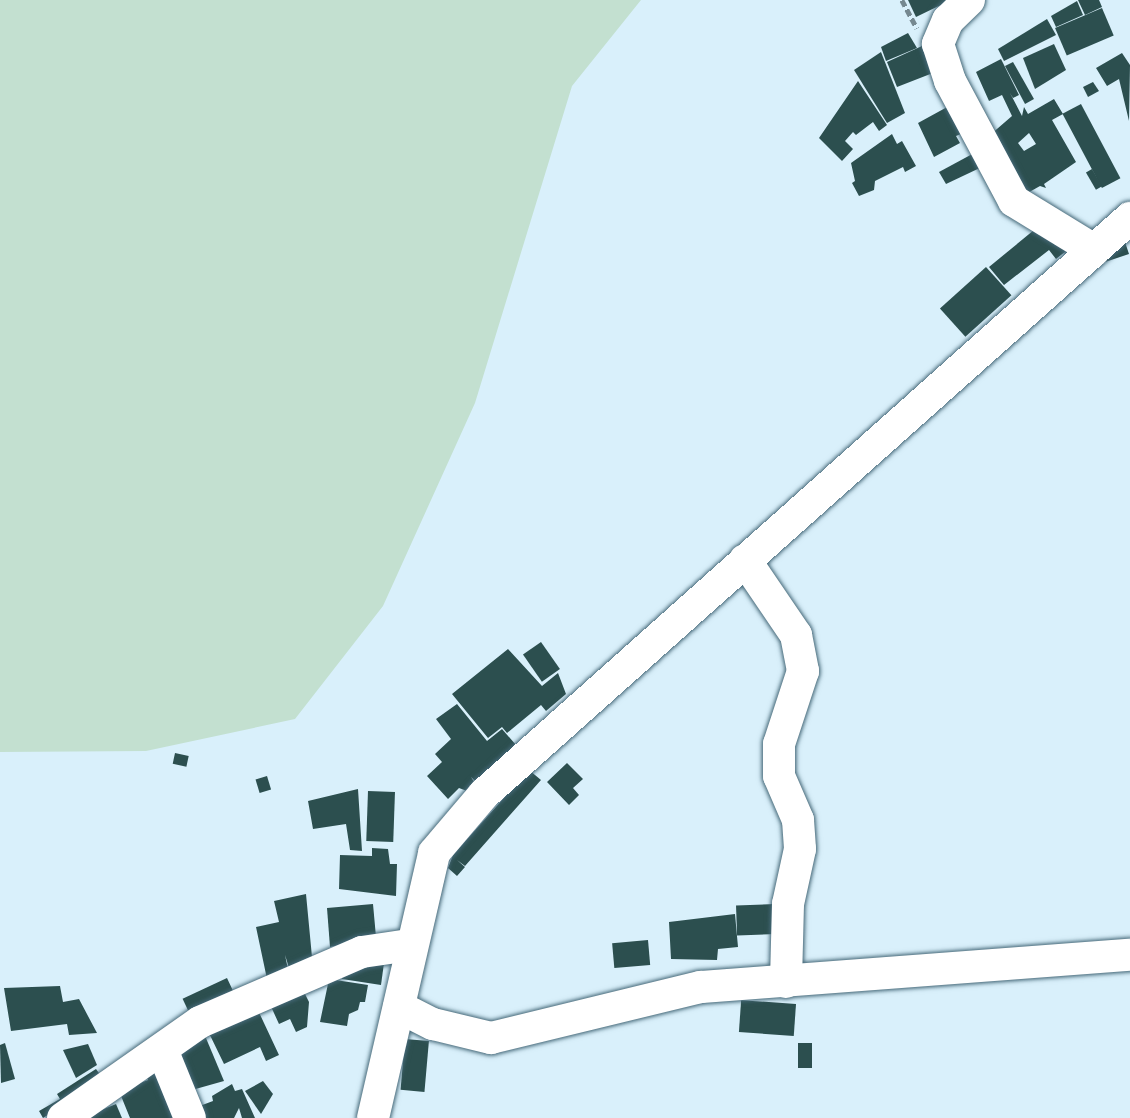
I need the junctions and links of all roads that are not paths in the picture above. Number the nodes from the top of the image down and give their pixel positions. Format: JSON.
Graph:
{"nodes":[{"id":1,"x":969,"y":0,"type":"edge"},
{"id":2,"x":1130,"y":218,"type":"edge"},
{"id":3,"x":1094,"y":250,"type":"junction"},
{"id":4,"x":745,"y":560,"type":"junction"},
{"id":5,"x":410,"y":945,"type":"junction"},
{"id":6,"x":1130,"y":955,"type":"edge"},
{"id":7,"x":786,"y":982,"type":"junction"},
{"id":8,"x":399,"y":1007,"type":"junction"},
{"id":9,"x":163,"y":1052,"type":"junction"},
{"id":10,"x":63,"y":1118,"type":"edge"},
{"id":11,"x":190,"y":1118,"type":"edge"},
{"id":12,"x":373,"y":1118,"type":"edge"}],
"edges":[{"from":1,"to":3,"type":"street"},
{"from":2,"to":3,"type":"street"},
{"from":3,"to":4,"type":"street"},
{"from":4,"to":5,"type":"street"},
{"from":4,"to":7,"type":"street"},
{"from":5,"to":8,"type":"street"},
{"from":5,"to":9,"type":"street"},
{"from":6,"to":7,"type":"street"},
{"from":7,"to":8,"type":"street"},
{"from":8,"to":12,"type":"street"},
{"from":9,"to":10,"type":"street"},
{"from":9,"to":11,"type":"street"}]}
